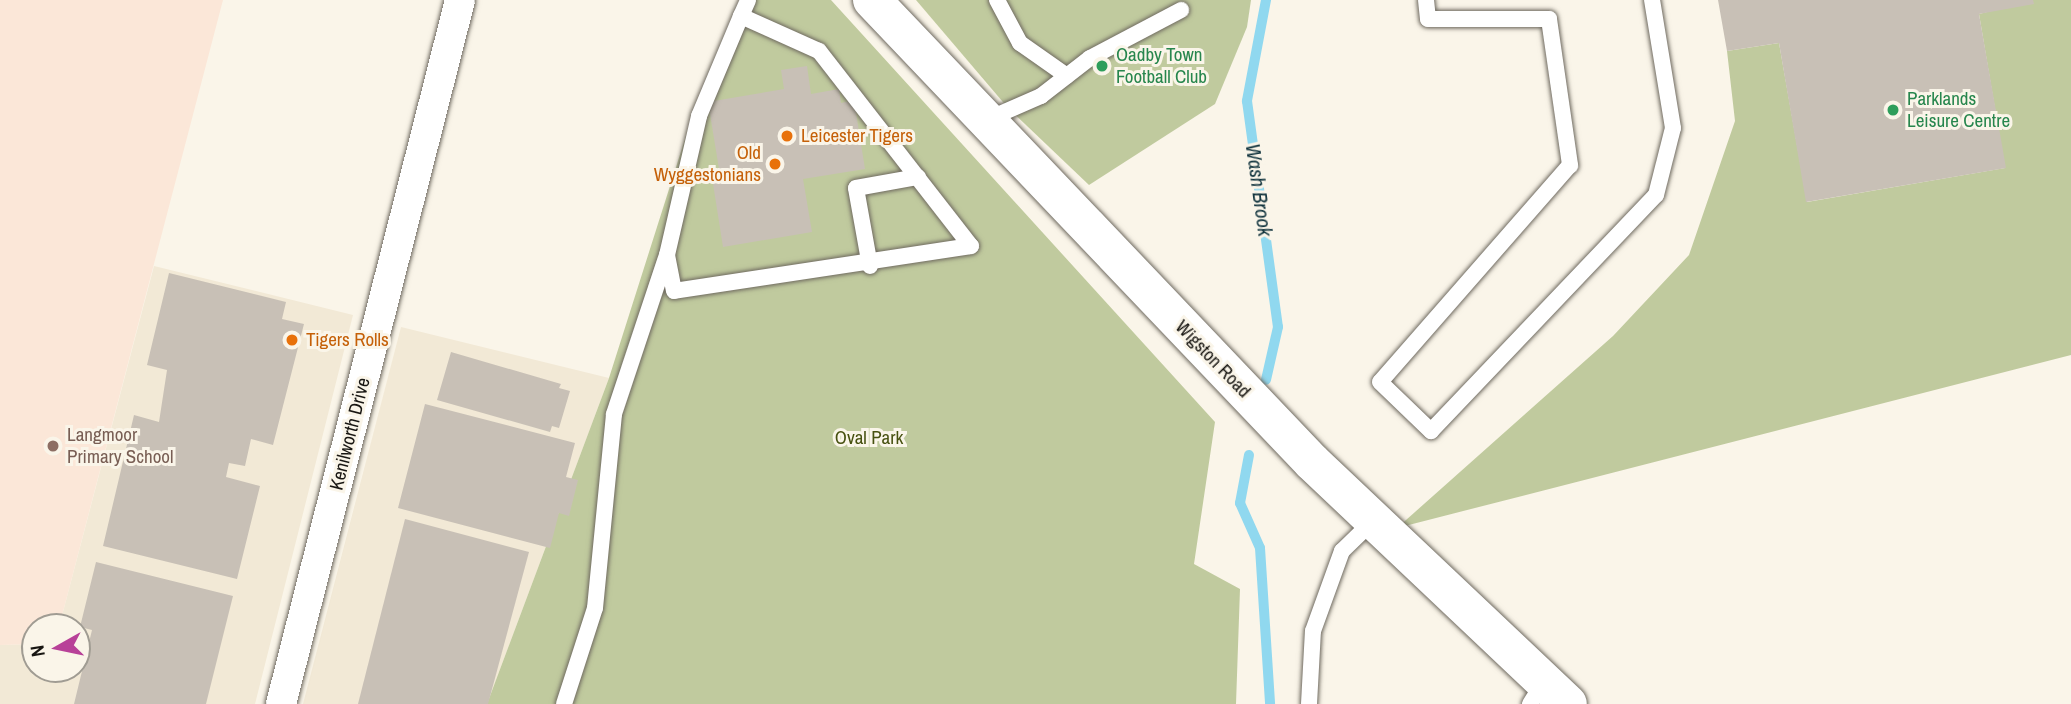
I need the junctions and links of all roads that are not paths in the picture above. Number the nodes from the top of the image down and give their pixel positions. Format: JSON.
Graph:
{"nodes":[{"id":1,"x":460,"y":0,"type":"edge"},
{"id":2,"x":748,"y":0,"type":"edge"},
{"id":3,"x":872,"y":0,"type":"edge"},
{"id":4,"x":996,"y":0,"type":"edge"},
{"id":5,"x":1426,"y":0,"type":"edge"},
{"id":6,"x":1652,"y":0,"type":"edge"},
{"id":7,"x":1181,"y":10,"type":"dead end"},
{"id":8,"x":741,"y":16,"type":"junction"},
{"id":9,"x":1067,"y":76,"type":"junction"},
{"id":10,"x":984,"y":121,"type":"junction"},
{"id":11,"x":918,"y":177,"type":"junction"},
{"id":12,"x":667,"y":255,"type":"junction"},
{"id":13,"x":870,"y":266,"type":"junction"},
{"id":14,"x":1373,"y":522,"type":"junction"},
{"id":15,"x":1547,"y":697,"type":"edge"},
{"id":16,"x":281,"y":704,"type":"edge"},
{"id":17,"x":564,"y":704,"type":"edge"},
{"id":18,"x":1309,"y":704,"type":"edge"}],
"edges":[{"from":1,"to":16,"type":"street","name":"Kenilworth Drive"},
{"from":2,"to":8,"type":"lane"},
{"from":3,"to":10,"type":"main road","name":"Wigston Road"},
{"from":4,"to":9,"type":"lane"},
{"from":5,"to":6,"type":"lane"},
{"from":7,"to":9,"type":"lane"},
{"from":8,"to":11,"type":"lane"},
{"from":8,"to":12,"type":"lane"},
{"from":9,"to":10,"type":"lane"},
{"from":10,"to":14,"type":"main road","name":"Wigston Road"},
{"from":11,"to":13,"type":"lane"},
{"from":11,"to":13,"type":"lane"},
{"from":12,"to":13,"type":"lane"},
{"from":12,"to":17,"type":"lane"},
{"from":14,"to":15,"type":"main road","name":"Wigston Road"},
{"from":14,"to":18,"type":"lane"}]}
